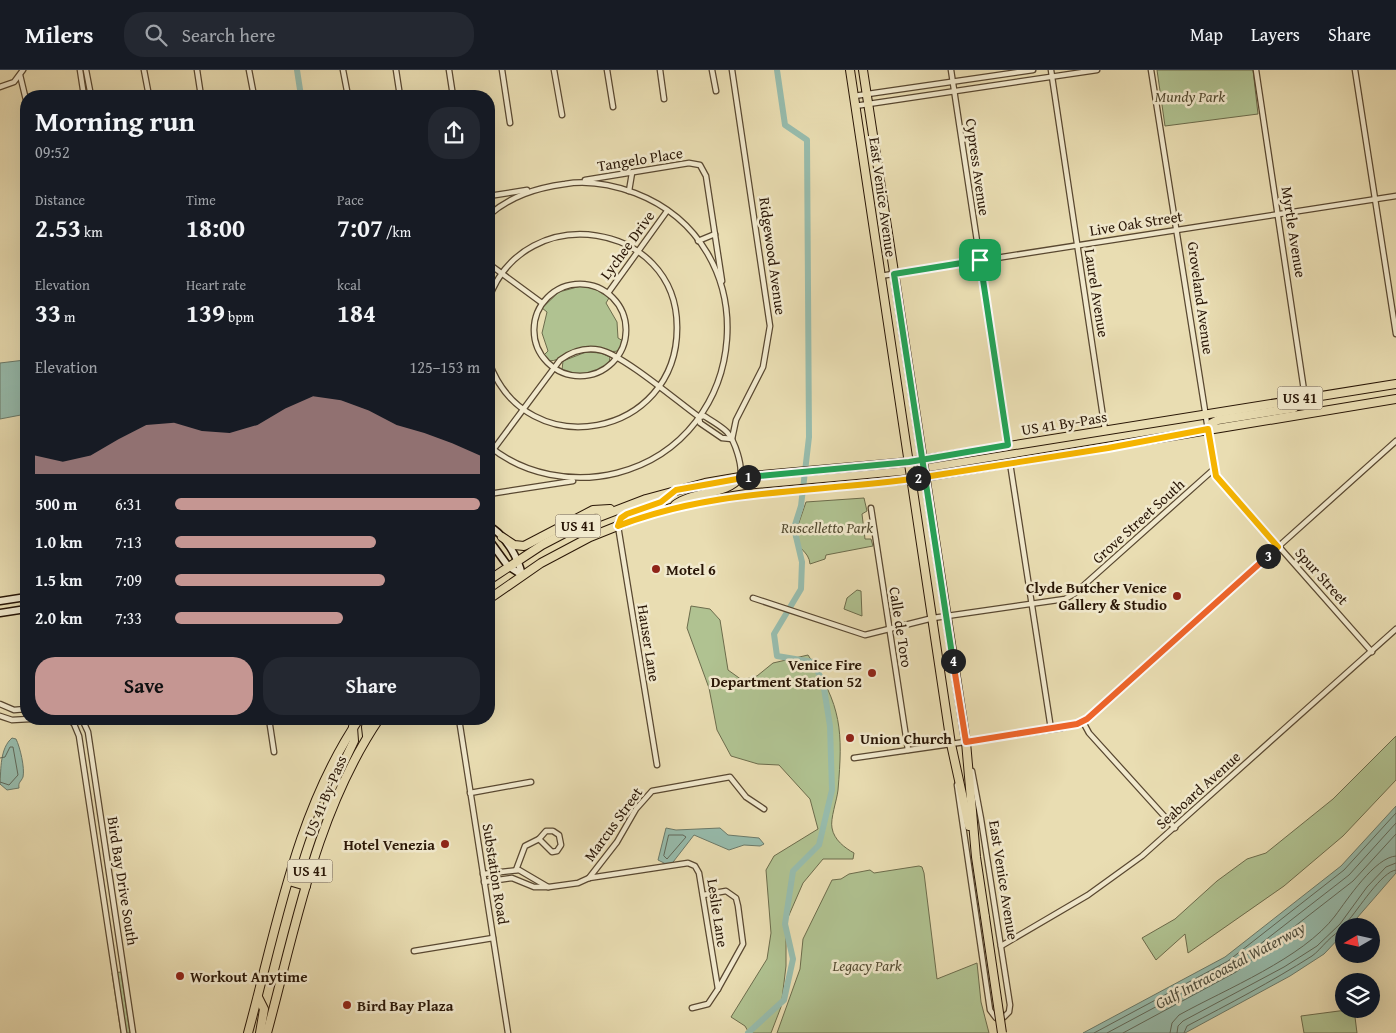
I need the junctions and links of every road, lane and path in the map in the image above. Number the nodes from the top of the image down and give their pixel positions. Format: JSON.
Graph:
{"nodes":[{"id":1,"x":80,"y":70,"type":"edge"},
{"id":2,"x":86,"y":70,"type":"edge"},
{"id":3,"x":144,"y":70,"type":"edge"},
{"id":4,"x":197,"y":70,"type":"edge"},
{"id":5,"x":249,"y":70,"type":"edge"},
{"id":6,"x":343,"y":70,"type":"edge"},
{"id":7,"x":396,"y":70,"type":"edge"},
{"id":8,"x":449,"y":70,"type":"edge"},
{"id":9,"x":502,"y":70,"type":"edge"},
{"id":10,"x":554,"y":70,"type":"edge"},
{"id":11,"x":607,"y":70,"type":"edge"},
{"id":12,"x":660,"y":70,"type":"edge"},
{"id":13,"x":712,"y":70,"type":"edge"},
{"id":14,"x":732,"y":70,"type":"edge"},
{"id":15,"x":850,"y":70,"type":"edge"},
{"id":16,"x":863,"y":70,"type":"edge"},
{"id":17,"x":952,"y":70,"type":"edge"},
{"id":18,"x":1033,"y":70,"type":"edge"},
{"id":19,"x":1051,"y":70,"type":"edge"},
{"id":20,"x":1097,"y":70,"type":"edge"},
{"id":21,"x":1152,"y":70,"type":"edge"},
{"id":22,"x":1256,"y":70,"type":"edge"},
{"id":23,"x":1355,"y":70,"type":"edge"},
{"id":24,"x":21,"y":72,"type":"edge"},
{"id":25,"x":1052,"y":76,"type":"junction"},
{"id":26,"x":953,"y":82,"type":"junction"},
{"id":27,"x":0,"y":88,"type":"edge"},
{"id":28,"x":24,"y":90,"type":"edge"},
{"id":29,"x":83,"y":90,"type":"edge"},
{"id":30,"x":90,"y":90,"type":"edge"},
{"id":31,"x":148,"y":90,"type":"edge"},
{"id":32,"x":200,"y":90,"type":"edge"},
{"id":33,"x":253,"y":90,"type":"edge"},
{"id":34,"x":347,"y":90,"type":"edge"},
{"id":35,"x":399,"y":90,"type":"edge"},
{"id":36,"x":452,"y":90,"type":"edge"},
{"id":37,"x":716,"y":91,"type":"dead end"},
{"id":38,"x":955,"y":92,"type":"junction"},
{"id":39,"x":867,"y":94,"type":"junction"},
{"id":40,"x":853,"y":96,"type":"junction"},
{"id":41,"x":664,"y":99,"type":"dead end"},
{"id":42,"x":868,"y":104,"type":"junction"},
{"id":43,"x":855,"y":106,"type":"junction"},
{"id":44,"x":613,"y":107,"type":"dead end"},
{"id":45,"x":562,"y":115,"type":"dead end"},
{"id":46,"x":510,"y":123,"type":"dead end"},
{"id":47,"x":632,"y":173,"type":"junction"},
{"id":48,"x":571,"y":183,"type":"junction"},
{"id":49,"x":541,"y":188,"type":"junction"},
{"id":50,"x":629,"y":191,"type":"junction"},
{"id":51,"x":495,"y":195,"type":"edge"},
{"id":52,"x":1396,"y":196,"type":"edge"},
{"id":53,"x":1375,"y":200,"type":"junction"},
{"id":54,"x":495,"y":211,"type":"edge"},
{"id":55,"x":667,"y":211,"type":"junction"},
{"id":56,"x":1278,"y":214,"type":"junction"},
{"id":57,"x":1178,"y":229,"type":"junction"},
{"id":58,"x":715,"y":234,"type":"junction"},
{"id":59,"x":698,"y":241,"type":"junction"},
{"id":60,"x":1078,"y":245,"type":"junction"},
{"id":61,"x":638,"y":252,"type":"junction"},
{"id":62,"x":980,"y":260,"type":"junction"},
{"id":63,"x":495,"y":268,"type":"edge"},
{"id":64,"x":502,"y":273,"type":"junction"},
{"id":65,"x":894,"y":274,"type":"junction"},
{"id":66,"x":880,"y":276,"type":"junction"},
{"id":67,"x":495,"y":286,"type":"edge"},
{"id":68,"x":608,"y":293,"type":"junction"},
{"id":69,"x":724,"y":295,"type":"junction"},
{"id":70,"x":542,"y":303,"type":"junction"},
{"id":71,"x":1396,"y":334,"type":"edge"},
{"id":72,"x":618,"y":358,"type":"junction"},
{"id":73,"x":553,"y":368,"type":"junction"},
{"id":74,"x":495,"y":374,"type":"edge"},
{"id":75,"x":1396,"y":384,"type":"edge"},
{"id":76,"x":659,"y":388,"type":"junction"},
{"id":77,"x":1305,"y":397,"type":"junction"},
{"id":78,"x":1396,"y":399,"type":"edge"},
{"id":79,"x":523,"y":409,"type":"junction"},
{"id":80,"x":1205,"y":415,"type":"junction"},
{"id":81,"x":699,"y":417,"type":"junction"},
{"id":82,"x":1208,"y":429,"type":"junction"},
{"id":83,"x":1105,"y":430,"type":"junction"},
{"id":84,"x":732,"y":439,"type":"junction"},
{"id":85,"x":1396,"y":441,"type":"edge"},
{"id":86,"x":1008,"y":445,"type":"junction"},
{"id":87,"x":495,"y":447,"type":"edge"},
{"id":88,"x":495,"y":451,"type":"edge"},
{"id":89,"x":923,"y":460,"type":"junction"},
{"id":90,"x":909,"y":462,"type":"junction"},
{"id":91,"x":1010,"y":463,"type":"junction"},
{"id":92,"x":1214,"y":471,"type":"junction"},
{"id":93,"x":926,"y":476,"type":"junction"},
{"id":94,"x":740,"y":477,"type":"junction"},
{"id":95,"x":586,"y":478,"type":"junction"},
{"id":96,"x":912,"y":478,"type":"junction"},
{"id":97,"x":676,"y":490,"type":"junction"},
{"id":98,"x":495,"y":493,"type":"edge"},
{"id":99,"x":620,"y":508,"type":"junction"},
{"id":100,"x":671,"y":508,"type":"junction"},
{"id":101,"x":871,"y":508,"type":"dead end"},
{"id":102,"x":618,"y":526,"type":"junction"},
{"id":103,"x":495,"y":531,"type":"edge"},
{"id":104,"x":502,"y":537,"type":"junction"},
{"id":105,"x":1278,"y":547,"type":"junction"},
{"id":106,"x":495,"y":548,"type":"edge"},
{"id":107,"x":517,"y":560,"type":"junction"},
{"id":108,"x":508,"y":566,"type":"junction"},
{"id":109,"x":522,"y":575,"type":"junction"},
{"id":110,"x":495,"y":576,"type":"edge"},
{"id":111,"x":495,"y":595,"type":"edge"},
{"id":112,"x":20,"y":598,"type":"edge"},
{"id":113,"x":753,"y":598,"type":"dead end"},
{"id":114,"x":0,"y":602,"type":"edge"},
{"id":115,"x":1032,"y":604,"type":"junction"},
{"id":116,"x":20,"y":610,"type":"edge"},
{"id":117,"x":0,"y":613,"type":"edge"},
{"id":118,"x":946,"y":616,"type":"junction"},
{"id":119,"x":933,"y":618,"type":"junction"},
{"id":120,"x":889,"y":629,"type":"junction"},
{"id":121,"x":1396,"y":629,"type":"edge"},
{"id":122,"x":1372,"y":652,"type":"junction"},
{"id":123,"x":0,"y":704,"type":"edge"},
{"id":124,"x":20,"y":710,"type":"edge"},
{"id":125,"x":0,"y":716,"type":"edge"},
{"id":126,"x":20,"y":720,"type":"edge"},
{"id":127,"x":1082,"y":722,"type":"junction"},
{"id":128,"x":74,"y":725,"type":"edge"},
{"id":129,"x":85,"y":725,"type":"edge"},
{"id":130,"x":270,"y":725,"type":"edge"},
{"id":131,"x":367,"y":725,"type":"edge"},
{"id":132,"x":375,"y":725,"type":"edge"},
{"id":133,"x":460,"y":725,"type":"edge"},
{"id":134,"x":353,"y":727,"type":"joint"},
{"id":135,"x":1051,"y":729,"type":"junction"},
{"id":136,"x":368,"y":736,"type":"junction"},
{"id":137,"x":966,"y":742,"type":"junction"},
{"id":138,"x":951,"y":744,"type":"junction"},
{"id":139,"x":908,"y":750,"type":"junction"},
{"id":140,"x":274,"y":752,"type":"dead end"},
{"id":141,"x":854,"y":758,"type":"dead end"},
{"id":142,"x":656,"y":765,"type":"dead end"},
{"id":143,"x":531,"y":782,"type":"dead end"},
{"id":144,"x":470,"y":793,"type":"junction"},
{"id":145,"x":764,"y":810,"type":"dead end"},
{"id":146,"x":1175,"y":828,"type":"junction"},
{"id":147,"x":323,"y":829,"type":"junction"},
{"id":148,"x":539,"y":839,"type":"junction"},
{"id":149,"x":104,"y":840,"type":"junction"},
{"id":150,"x":95,"y":842,"type":"junction"},
{"id":151,"x":976,"y":857,"type":"junction"},
{"id":152,"x":516,"y":870,"type":"junction"},
{"id":153,"x":483,"y":874,"type":"junction"},
{"id":154,"x":589,"y":878,"type":"junction"},
{"id":155,"x":289,"y":881,"type":"junction"},
{"id":156,"x":484,"y":882,"type":"junction"},
{"id":157,"x":306,"y":886,"type":"junction"},
{"id":158,"x":549,"y":887,"type":"junction"},
{"id":159,"x":703,"y":895,"type":"junction"},
{"id":160,"x":118,"y":929,"type":"junction"},
{"id":161,"x":108,"y":931,"type":"junction"},
{"id":162,"x":493,"y":938,"type":"junction"},
{"id":163,"x":1001,"y":946,"type":"junction"},
{"id":164,"x":414,"y":951,"type":"dead end"},
{"id":165,"x":718,"y":989,"type":"junction"},
{"id":166,"x":258,"y":997,"type":"junction"},
{"id":167,"x":692,"y":1008,"type":"dead end"},
{"id":168,"x":124,"y":1033,"type":"edge"},
{"id":169,"x":134,"y":1033,"type":"edge"},
{"id":170,"x":248,"y":1033,"type":"edge"},
{"id":171,"x":260,"y":1033,"type":"edge"},
{"id":172,"x":267,"y":1033,"type":"edge"},
{"id":173,"x":508,"y":1033,"type":"edge"},
{"id":174,"x":1002,"y":1033,"type":"edge"}],
"edges":[{"from":1,"to":29,"type":"street"},
{"from":2,"to":30,"type":"street"},
{"from":3,"to":31,"type":"street"},
{"from":4,"to":32,"type":"street"},
{"from":5,"to":33,"type":"street"},
{"from":6,"to":34,"type":"street"},
{"from":7,"to":35,"type":"street"},
{"from":8,"to":36,"type":"street"},
{"from":9,"to":46,"type":"street"},
{"from":10,"to":45,"type":"street"},
{"from":11,"to":44,"type":"street"},
{"from":12,"to":41,"type":"street"},
{"from":13,"to":37,"type":"street"},
{"from":14,"to":84,"type":"street","name":"Ridgewood Avenue"},
{"from":15,"to":40,"type":"main road","name":"East Venice Avenue"},
{"from":16,"to":39,"type":"main road","name":"East Venice Avenue"},
{"from":17,"to":26,"type":"street","name":"Cypress Avenue"},
{"from":18,"to":26,"type":"street"},
{"from":19,"to":25,"type":"street","name":"Laurel Avenue"},
{"from":20,"to":25,"type":"street"},
{"from":21,"to":57,"type":"street","name":"Groveland Avenue"},
{"from":22,"to":56,"type":"street","name":"Myrtle Avenue"},
{"from":23,"to":53,"type":"street"},
{"from":24,"to":27,"type":"street"},
{"from":24,"to":28,"type":"street"},
{"from":25,"to":38,"type":"street"},
{"from":25,"to":60,"type":"street","name":"Laurel Avenue"},
{"from":26,"to":38,"type":"street","name":"Cypress Avenue"},
{"from":26,"to":39,"type":"street"},
{"from":38,"to":42,"type":"street"},
{"from":38,"to":62,"type":"street","name":"Cypress Avenue"},
{"from":39,"to":40,"type":"street"},
{"from":39,"to":42,"type":"main road","name":"East Venice Avenue"},
{"from":40,"to":43,"type":"main road","name":"East Venice Avenue"},
{"from":42,"to":43,"type":"street"},
{"from":42,"to":65,"type":"main road","name":"East Venice Avenue"},
{"from":43,"to":66,"type":"main road","name":"East Venice Avenue"},
{"from":47,"to":48,"type":"street","name":"Tangelo Place"},
{"from":47,"to":50,"type":"street"},
{"from":47,"to":58,"type":"street","name":"Tangelo Place"},
{"from":48,"to":49,"type":"street"},
{"from":48,"to":50,"type":"street"},
{"from":49,"to":51,"type":"street"},
{"from":49,"to":54,"type":"street"},
{"from":50,"to":55,"type":"street"},
{"from":52,"to":53,"type":"street","name":"Live Oak Street"},
{"from":53,"to":56,"type":"street","name":"Live Oak Street"},
{"from":53,"to":71,"type":"street"},
{"from":55,"to":59,"type":"street"},
{"from":55,"to":61,"type":"street","name":"Lychee Drive"},
{"from":56,"to":57,"type":"street","name":"Live Oak Street"},
{"from":56,"to":77,"type":"street","name":"Myrtle Avenue"},
{"from":57,"to":60,"type":"street","name":"Live Oak Street"},
{"from":57,"to":80,"type":"street","name":"Groveland Avenue"},
{"from":58,"to":59,"type":"street"},
{"from":58,"to":69,"type":"street","name":"Tangelo Place"},
{"from":59,"to":69,"type":"street"},
{"from":60,"to":62,"type":"street","name":"Live Oak Street"},
{"from":60,"to":83,"type":"street","name":"Laurel Avenue"},
{"from":61,"to":64,"type":"street"},
{"from":61,"to":68,"type":"street","name":"Lychee Drive"},
{"from":61,"to":76,"type":"street"},
{"from":62,"to":65,"type":"street","name":"Live Oak Street"},
{"from":62,"to":86,"type":"street","name":"Cypress Avenue"},
{"from":63,"to":64,"type":"street"},
{"from":64,"to":67,"type":"street"},
{"from":64,"to":70,"type":"street"},
{"from":65,"to":66,"type":"street","name":"Live Oak Street"},
{"from":65,"to":89,"type":"main road","name":"East Venice Avenue"},
{"from":66,"to":90,"type":"main road","name":"East Venice Avenue"},
{"from":68,"to":70,"type":"street"},
{"from":68,"to":72,"type":"street"},
{"from":69,"to":81,"type":"street"},
{"from":70,"to":73,"type":"street"},
{"from":72,"to":73,"type":"street"},
{"from":72,"to":73,"type":"street"},
{"from":72,"to":76,"type":"street"},
{"from":73,"to":79,"type":"street"},
{"from":74,"to":79,"type":"street"},
{"from":75,"to":77,"type":"main road","name":"US 41 By-Pass","number":"US 41"},
{"from":76,"to":79,"type":"street"},
{"from":76,"to":81,"type":"street"},
{"from":77,"to":80,"type":"main road","name":"US 41 By-Pass","number":"US 41"},
{"from":77,"to":82,"type":"main road"},
{"from":78,"to":82,"type":"main road","name":"US 41 By-Pass","number":"US 41"},
{"from":79,"to":87,"type":"street"},
{"from":80,"to":82,"type":"street","name":"Groveland Avenue"},
{"from":80,"to":83,"type":"main road","name":"US 41 By-Pass","number":"US 41"},
{"from":81,"to":84,"type":"street"},
{"from":81,"to":84,"type":"street"},
{"from":81,"to":95,"type":"street"},
{"from":82,"to":91,"type":"main road","name":"US 41 By-Pass","number":"US 41"},
{"from":82,"to":92,"type":"street","name":"Groveland Avenue"},
{"from":83,"to":86,"type":"main road","name":"US 41 By-Pass","number":"US 41"},
{"from":84,"to":94,"type":"street"},
{"from":85,"to":105,"type":"street"},
{"from":86,"to":89,"type":"main road","name":"US 41 By-Pass","number":"US 41"},
{"from":88,"to":95,"type":"street"},
{"from":89,"to":90,"type":"main road","name":"US 41 By-Pass","number":"US 41"},
{"from":89,"to":93,"type":"main road","name":"East Venice Avenue"},
{"from":90,"to":94,"type":"main road","name":"US 41 By-Pass","number":"US 41"},
{"from":90,"to":96,"type":"main road","name":"East Venice Avenue"},
{"from":91,"to":93,"type":"main road","name":"US 41 By-Pass","number":"US 41"},
{"from":91,"to":115,"type":"street"},
{"from":92,"to":105,"type":"street","name":"Spur Street"},
{"from":92,"to":115,"type":"street","name":"Grove Street South"},
{"from":93,"to":96,"type":"main road","name":"US 41 By-Pass","number":"US 41"},
{"from":93,"to":118,"type":"main road","name":"East Venice Avenue"},
{"from":94,"to":97,"type":"main road","name":"US 41 By-Pass","number":"US 41"},
{"from":94,"to":100,"type":"main road"},
{"from":95,"to":98,"type":"street"},
{"from":96,"to":100,"type":"main road","name":"US 41 By-Pass","number":"US 41"},
{"from":96,"to":119,"type":"main road","name":"East Venice Avenue"},
{"from":97,"to":99,"type":"main road","name":"US 41 By-Pass","number":"US 41"},
{"from":97,"to":102,"type":"main road"},
{"from":99,"to":104,"type":"main road"},
{"from":99,"to":107,"type":"main road","name":"US 41 By-Pass","number":"US 41"},
{"from":100,"to":102,"type":"main road","name":"US 41 By-Pass","number":"US 41"},
{"from":101,"to":120,"type":"street","name":"Calle de Toro"},
{"from":102,"to":109,"type":"main road","name":"US 41 By-Pass","number":"US 41"},
{"from":102,"to":142,"type":"street","name":"Hauser Lane"},
{"from":103,"to":104,"type":"main road"},
{"from":104,"to":107,"type":"main road"},
{"from":105,"to":122,"type":"street","name":"Spur Street"},
{"from":105,"to":127,"type":"street"},
{"from":106,"to":108,"type":"main road"},
{"from":107,"to":108,"type":"main road","name":"US 41 By-Pass","number":"US 41"},
{"from":107,"to":109,"type":"main road"},
{"from":108,"to":109,"type":"main road"},
{"from":108,"to":110,"type":"main road","name":"US 41 By-Pass","number":"US 41"},
{"from":109,"to":111,"type":"main road","name":"US 41 By-Pass","number":"US 41"},
{"from":112,"to":114,"type":"main road"},
{"from":113,"to":120,"type":"street","name":"Grove Street South"},
{"from":115,"to":118,"type":"street","name":"Grove Street South"},
{"from":115,"to":135,"type":"street"},
{"from":116,"to":117,"type":"main road"},
{"from":118,"to":119,"type":"street","name":"Grove Street South"},
{"from":118,"to":137,"type":"main road","name":"East Venice Avenue"},
{"from":119,"to":120,"type":"street","name":"Grove Street South"},
{"from":119,"to":138,"type":"main road","name":"East Venice Avenue"},
{"from":120,"to":139,"type":"street","name":"Calle de Toro"},
{"from":121,"to":122,"type":"street","name":"Seaboard Avenue"},
{"from":122,"to":146,"type":"street","name":"Seaboard Avenue"},
{"from":123,"to":124,"type":"street"},
{"from":125,"to":126,"type":"street"},
{"from":127,"to":135,"type":"street"},
{"from":127,"to":146,"type":"street"},
{"from":128,"to":150,"type":"street","name":"Bird Bay Drive South"},
{"from":129,"to":149,"type":"street","name":"Bird Bay Drive South"},
{"from":130,"to":140,"type":"street"},
{"from":131,"to":136,"type":"main road"},
{"from":132,"to":136,"type":"main road","name":"US 41 By-Pass","number":"US 41"},
{"from":133,"to":144,"type":"street","name":"Substation Road"},
{"from":134,"to":147,"type":"main road"},
{"from":134,"to":155,"type":"main road","name":"US 41 By-Pass","number":"US 41"},
{"from":135,"to":137,"type":"street"},
{"from":136,"to":147,"type":"main road","name":"US 41 By-Pass","number":"US 41"},
{"from":137,"to":138,"type":"street"},
{"from":137,"to":151,"type":"main road","name":"East Venice Avenue"},
{"from":137,"to":163,"type":"street","name":"East Venice Avenue"},
{"from":138,"to":139,"type":"street"},
{"from":138,"to":151,"type":"main road","name":"East Venice Avenue"},
{"from":138,"to":163,"type":"street","name":"East Venice Avenue"},
{"from":139,"to":141,"type":"street"},
{"from":143,"to":144,"type":"street"},
{"from":144,"to":153,"type":"street","name":"Substation Road"},
{"from":145,"to":154,"type":"street","name":"Marcus Street"},
{"from":146,"to":163,"type":"street","name":"Seaboard Avenue"},
{"from":147,"to":157,"type":"main road","name":"US 41 By-Pass","number":"US 41"},
{"from":148,"to":148,"type":"street"},
{"from":148,"to":152,"type":"street"},
{"from":149,"to":150,"type":"street"},
{"from":149,"to":160,"type":"street","name":"Bird Bay Drive South"},
{"from":150,"to":161,"type":"street","name":"Bird Bay Drive South"},
{"from":151,"to":174,"type":"main road","name":"East Venice Avenue","bridge":true},
{"from":152,"to":153,"type":"street"},
{"from":152,"to":158,"type":"street"},
{"from":153,"to":156,"type":"street","name":"Substation Road"},
{"from":154,"to":158,"type":"street","name":"Leslie Lane"},
{"from":154,"to":159,"type":"street","name":"Leslie Lane"},
{"from":155,"to":157,"type":"main road"},
{"from":155,"to":166,"type":"main road","name":"US 41 By-Pass","number":"US 41"},
{"from":156,"to":158,"type":"street","name":"Leslie Lane"},
{"from":156,"to":162,"type":"street","name":"Substation Road"},
{"from":157,"to":172,"type":"main road","name":"US 41 By-Pass","number":"US 41"},
{"from":159,"to":165,"type":"street","name":"Leslie Lane"},
{"from":159,"to":165,"type":"street"},
{"from":160,"to":161,"type":"street"},
{"from":160,"to":169,"type":"street","name":"Bird Bay Drive South"},
{"from":161,"to":168,"type":"street","name":"Bird Bay Drive South"},
{"from":162,"to":164,"type":"street"},
{"from":162,"to":173,"type":"street","name":"Substation Road"},
{"from":165,"to":167,"type":"street"},
{"from":166,"to":170,"type":"main road","name":"US 41 By-Pass","number":"US 41"},
{"from":166,"to":171,"type":"main road"}]}
